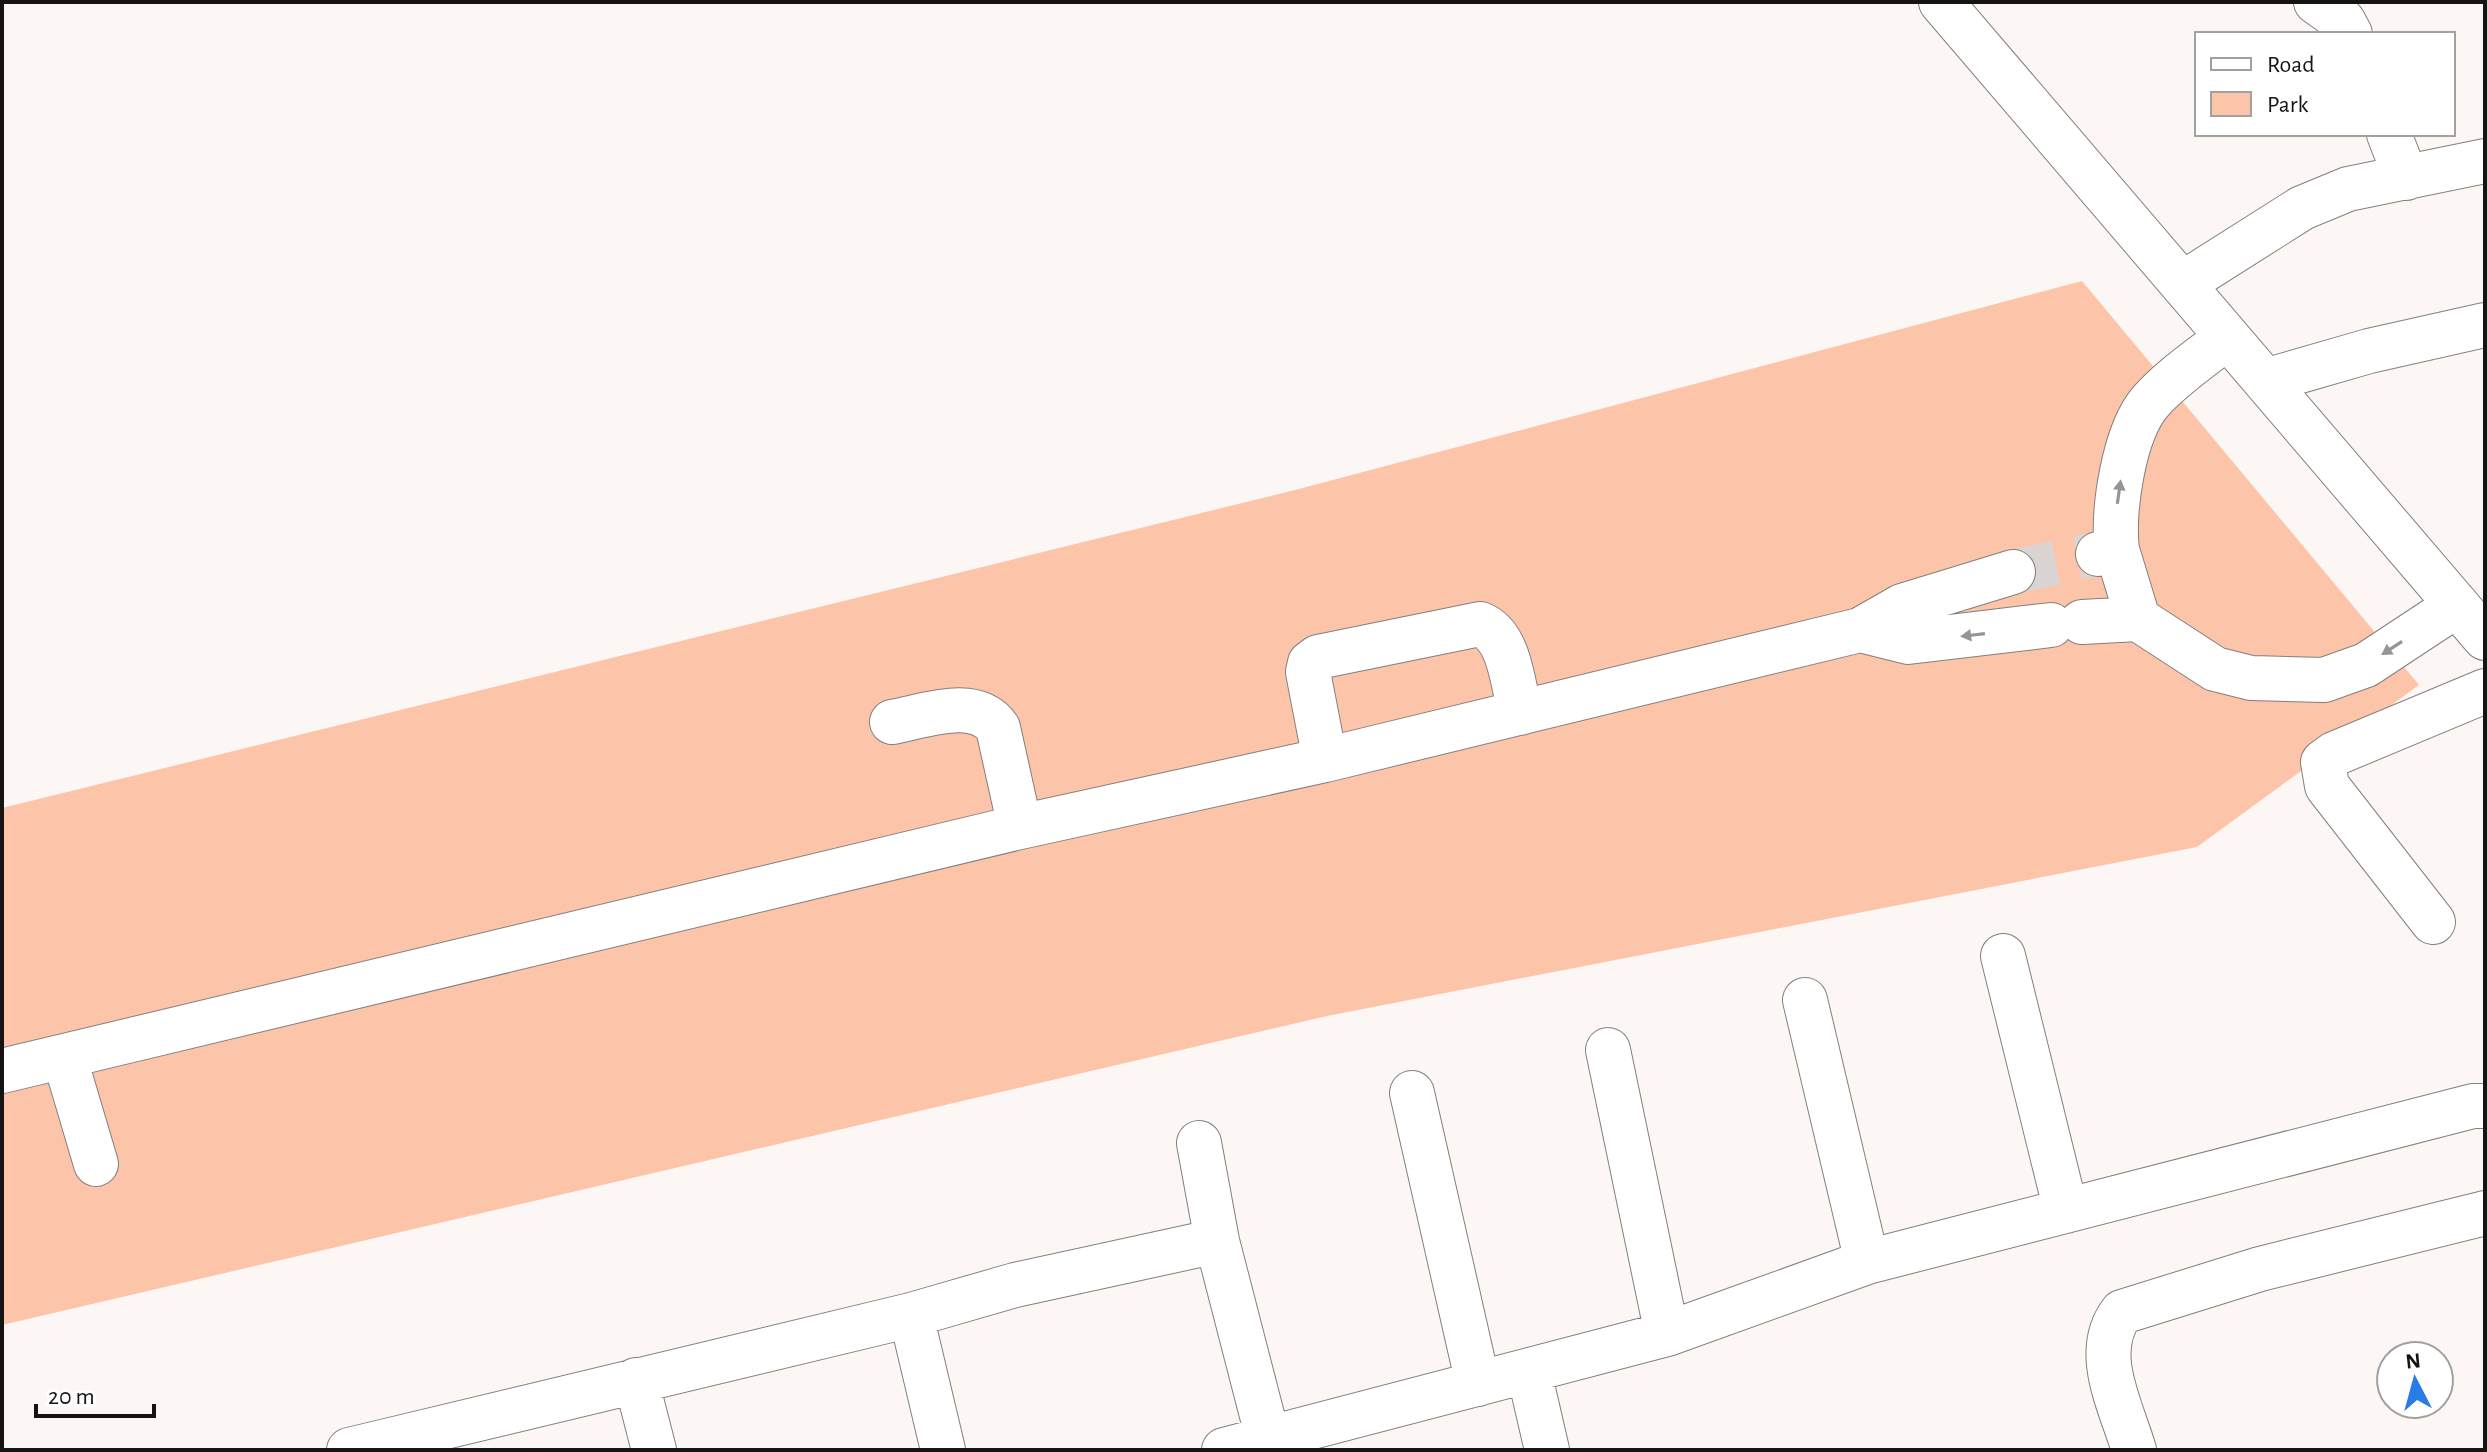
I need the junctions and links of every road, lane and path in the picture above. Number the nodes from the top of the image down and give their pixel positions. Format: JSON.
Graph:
{"nodes":[{"id":1,"x":1941,"y":2,"type":"edge"},
{"id":2,"x":2316,"y":2,"type":"edge"},
{"id":3,"x":2349,"y":32,"type":"edge"},
{"id":4,"x":2390,"y":136,"type":"edge"},
{"id":5,"x":2485,"y":161,"type":"edge"},
{"id":6,"x":2406,"y":178,"type":"junction"},
{"id":7,"x":2182,"y":284,"type":"junction"},
{"id":8,"x":2485,"y":325,"type":"edge"},
{"id":9,"x":2227,"y":337,"type":"junction"},
{"id":10,"x":2265,"y":381,"type":"junction"},
{"id":11,"x":2013,"y":572,"type":"tunnel mouth"},
{"id":12,"x":2457,"y":605,"type":"junction"},
{"id":13,"x":2138,"y":619,"type":"junction"},
{"id":14,"x":1860,"y":630,"type":"junction"},
{"id":15,"x":2485,"y":638,"type":"edge"},
{"id":16,"x":2485,"y":691,"type":"edge"},
{"id":17,"x":1520,"y":713,"type":"junction"},
{"id":18,"x":892,"y":722,"type":"dead end"},
{"id":19,"x":1325,"y":760,"type":"junction"},
{"id":20,"x":1020,"y":827,"type":"junction"},
{"id":21,"x":2433,"y":922,"type":"dead end"},
{"id":22,"x":2003,"y":956,"type":"dead end"},
{"id":23,"x":1805,"y":1000,"type":"dead end"},
{"id":24,"x":1608,"y":1050,"type":"dead end"},
{"id":25,"x":64,"y":1056,"type":"junction"},
{"id":26,"x":2,"y":1071,"type":"edge"},
{"id":27,"x":1412,"y":1093,"type":"dead end"},
{"id":28,"x":2481,"y":1102,"type":"edge"},
{"id":29,"x":1199,"y":1143,"type":"dead end"},
{"id":30,"x":96,"y":1164,"type":"dead end"},
{"id":31,"x":2066,"y":1211,"type":"junction"},
{"id":32,"x":2485,"y":1213,"type":"edge"},
{"id":33,"x":1217,"y":1241,"type":"junction"},
{"id":34,"x":1867,"y":1262,"type":"junction"},
{"id":35,"x":911,"y":1315,"type":"junction"},
{"id":36,"x":1667,"y":1334,"type":"junction"},
{"id":37,"x":1529,"y":1372,"type":"junction"},
{"id":38,"x":636,"y":1380,"type":"junction"},
{"id":39,"x":1478,"y":1384,"type":"junction"},
{"id":40,"x":1270,"y":1445,"type":"edge"},
{"id":41,"x":368,"y":1448,"type":"edge"},
{"id":42,"x":654,"y":1450,"type":"edge"},
{"id":43,"x":943,"y":1450,"type":"edge"},
{"id":44,"x":1224,"y":1450,"type":"edge"},
{"id":45,"x":1547,"y":1450,"type":"edge"},
{"id":46,"x":2134,"y":1450,"type":"edge"}],
"edges":[{"from":1,"to":7,"type":"street"},
{"from":2,"to":3,"type":"street"},
{"from":4,"to":6,"type":"street"},
{"from":5,"to":6,"type":"street"},
{"from":6,"to":7,"type":"street"},
{"from":7,"to":9,"type":"street"},
{"from":8,"to":10,"type":"street"},
{"from":9,"to":10,"type":"street"},
{"from":13,"to":9,"type":"street","one_way":true},
{"from":10,"to":12,"type":"street"},
{"from":11,"to":14,"type":"street"},
{"from":12,"to":13,"type":"street","one_way":true},
{"from":12,"to":15,"type":"street"},
{"from":13,"to":14,"type":"street","one_way":true},
{"from":14,"to":17,"type":"street"},
{"from":16,"to":21,"type":"street"},
{"from":17,"to":19,"type":"street"},
{"from":17,"to":19,"type":"street"},
{"from":18,"to":20,"type":"street"},
{"from":19,"to":20,"type":"street"},
{"from":20,"to":25,"type":"street"},
{"from":22,"to":31,"type":"street"},
{"from":23,"to":34,"type":"street"},
{"from":24,"to":36,"type":"street"},
{"from":25,"to":26,"type":"street"},
{"from":25,"to":30,"type":"street"},
{"from":27,"to":39,"type":"street"},
{"from":28,"to":31,"type":"street"},
{"from":29,"to":33,"type":"street"},
{"from":31,"to":34,"type":"street"},
{"from":32,"to":46,"type":"street"},
{"from":33,"to":35,"type":"street"},
{"from":33,"to":40,"type":"street"},
{"from":34,"to":36,"type":"street"},
{"from":35,"to":38,"type":"street"},
{"from":35,"to":43,"type":"street"},
{"from":36,"to":37,"type":"street"},
{"from":37,"to":39,"type":"street"},
{"from":37,"to":45,"type":"street"},
{"from":38,"to":41,"type":"street"},
{"from":38,"to":42,"type":"street"},
{"from":39,"to":40,"type":"street"},
{"from":40,"to":44,"type":"street"}]}
